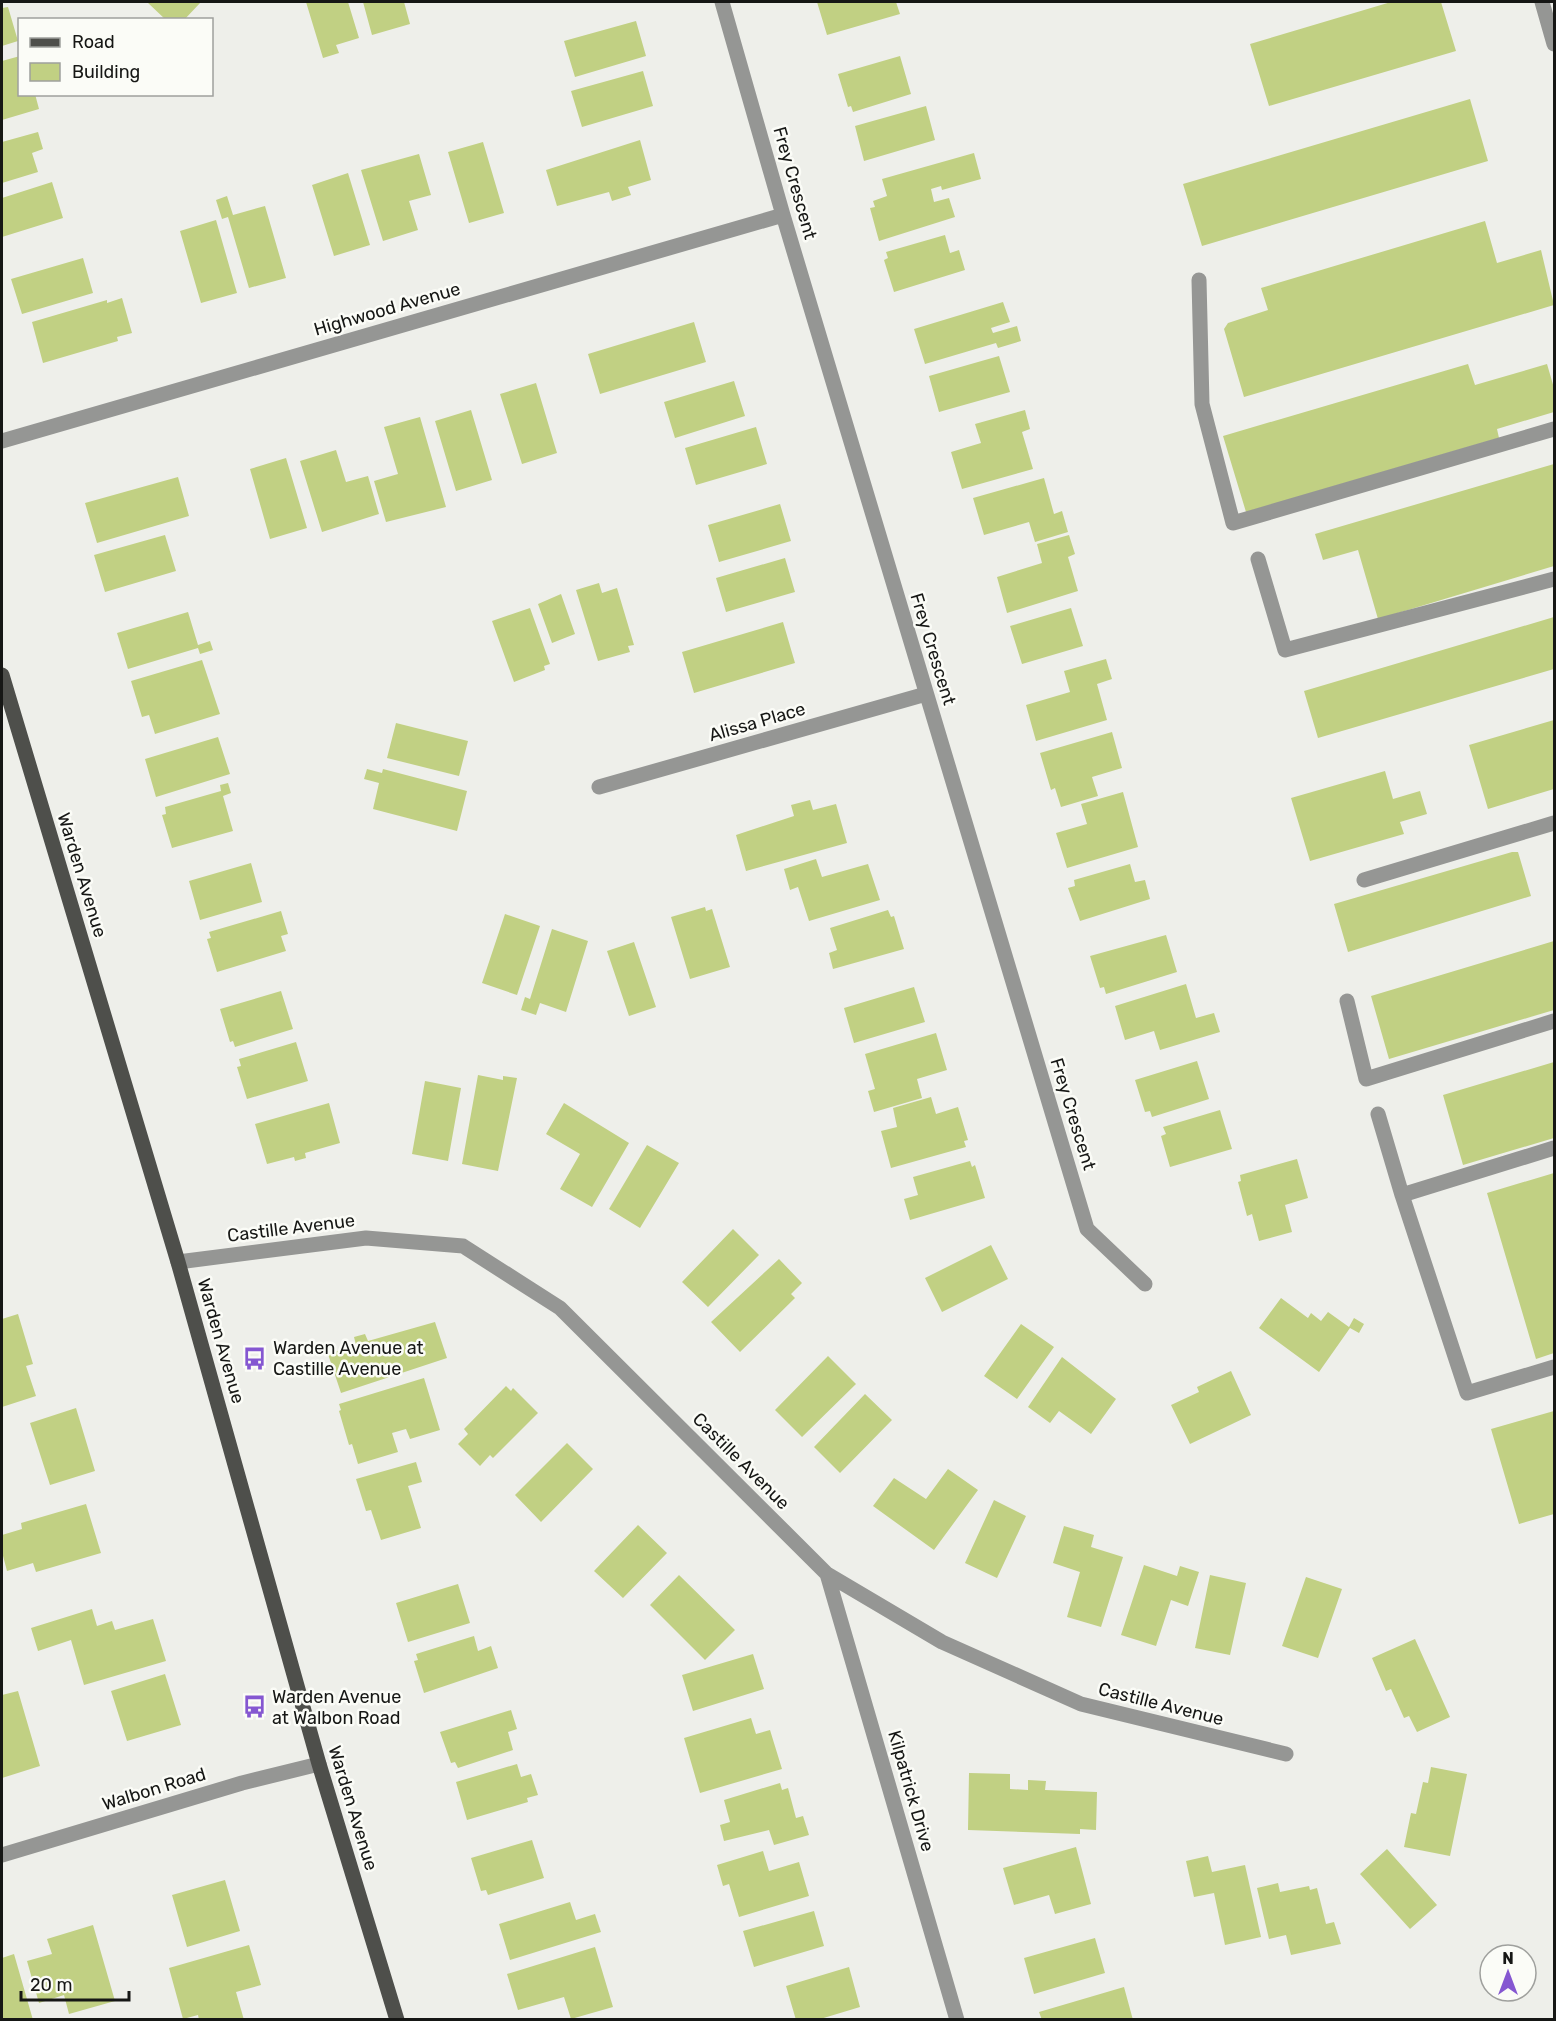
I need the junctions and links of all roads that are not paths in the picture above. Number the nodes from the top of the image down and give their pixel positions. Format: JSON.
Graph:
{"nodes":[{"id":1,"x":722,"y":2,"type":"edge"},
{"id":2,"x":1542,"y":2,"type":"edge"},
{"id":3,"x":1554,"y":44,"type":"edge"},
{"id":4,"x":783,"y":215,"type":"junction"},
{"id":5,"x":1198,"y":280,"type":"dead end"},
{"id":6,"x":1554,"y":429,"type":"edge"},
{"id":7,"x":2,"y":441,"type":"edge"},
{"id":8,"x":1258,"y":559,"type":"dead end"},
{"id":9,"x":1554,"y":579,"type":"edge"},
{"id":10,"x":2,"y":675,"type":"edge"},
{"id":11,"x":926,"y":694,"type":"junction"},
{"id":12,"x":599,"y":787,"type":"dead end"},
{"id":13,"x":1554,"y":823,"type":"edge"},
{"id":14,"x":1364,"y":880,"type":"dead end"},
{"id":15,"x":1347,"y":1001,"type":"dead end"},
{"id":16,"x":1554,"y":1021,"type":"edge"},
{"id":17,"x":1378,"y":1114,"type":"dead end"},
{"id":18,"x":1554,"y":1148,"type":"edge"},
{"id":19,"x":1402,"y":1195,"type":"junction"},
{"id":20,"x":178,"y":1262,"type":"junction"},
{"id":21,"x":1145,"y":1284,"type":"dead end"},
{"id":22,"x":1554,"y":1368,"type":"edge"},
{"id":23,"x":827,"y":1574,"type":"junction"},
{"id":24,"x":1286,"y":1754,"type":"dead end"},
{"id":25,"x":320,"y":1764,"type":"junction"},
{"id":26,"x":2,"y":1855,"type":"edge"},
{"id":27,"x":397,"y":2019,"type":"edge"},
{"id":28,"x":957,"y":2019,"type":"edge"}],
"edges":[{"from":1,"to":4,"type":"street","name":"Frey Crescent"},
{"from":2,"to":3,"type":"street"},
{"from":4,"to":7,"type":"street","name":"Highwood Avenue"},
{"from":4,"to":11,"type":"street","name":"Frey Crescent"},
{"from":5,"to":6,"type":"street"},
{"from":8,"to":9,"type":"street"},
{"from":10,"to":20,"type":"main road","name":"Warden Avenue"},
{"from":11,"to":12,"type":"street","name":"Alissa Place"},
{"from":11,"to":21,"type":"street","name":"Frey Crescent"},
{"from":13,"to":14,"type":"street"},
{"from":15,"to":16,"type":"street"},
{"from":17,"to":19,"type":"street"},
{"from":18,"to":19,"type":"street"},
{"from":19,"to":22,"type":"street"},
{"from":20,"to":23,"type":"street","name":"Castille Avenue"},
{"from":20,"to":25,"type":"main road","name":"Warden Avenue"},
{"from":23,"to":24,"type":"street","name":"Castille Avenue"},
{"from":23,"to":28,"type":"street","name":"Kilpatrick Drive"},
{"from":25,"to":26,"type":"street","name":"Walbon Road"},
{"from":25,"to":27,"type":"main road","name":"Warden Avenue"}]}
